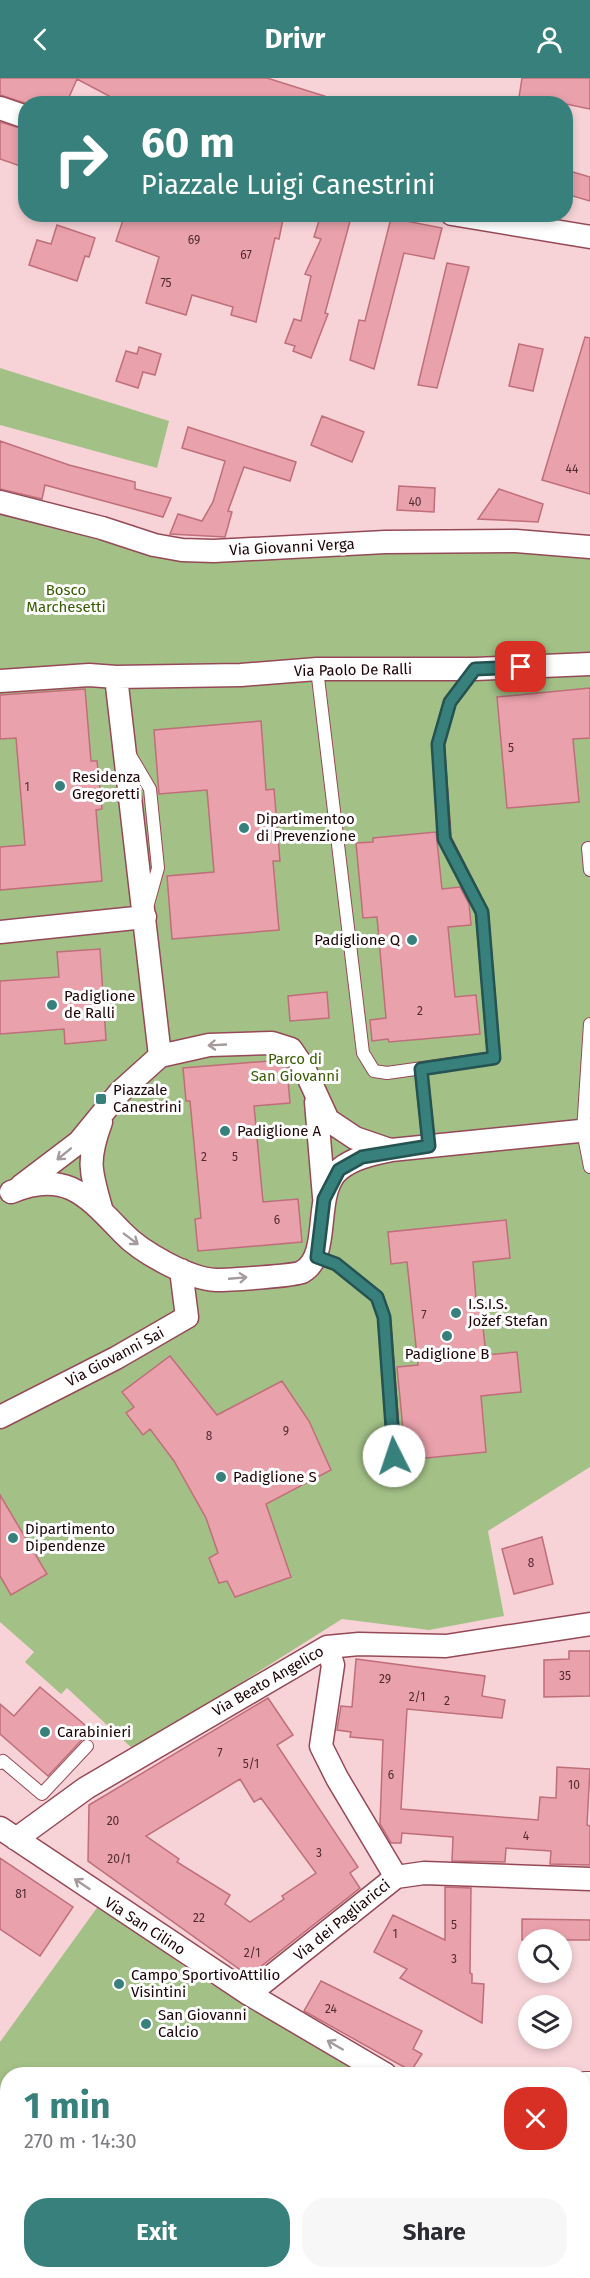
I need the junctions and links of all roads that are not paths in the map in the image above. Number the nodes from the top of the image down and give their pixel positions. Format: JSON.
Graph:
{"nodes":[{"id":1,"x":0,"y":108,"type":"edge"},
{"id":2,"x":18,"y":114,"type":"edge"},
{"id":3,"x":500,"y":222,"type":"edge"},
{"id":4,"x":590,"y":237,"type":"edge"},
{"id":5,"x":0,"y":502,"type":"edge"},
{"id":6,"x":590,"y":547,"type":"edge"},
{"id":7,"x":590,"y":664,"type":"edge"},
{"id":8,"x":317,"y":669,"type":"junction"},
{"id":9,"x":475,"y":669,"type":"junction"},
{"id":10,"x":116,"y":677,"type":"junction"},
{"id":11,"x":0,"y":681,"type":"edge"},
{"id":12,"x":588,"y":848,"type":"dead end"},
{"id":13,"x":590,"y":870,"type":"edge"},
{"id":14,"x":145,"y":917,"type":"junction"},
{"id":15,"x":0,"y":932,"type":"edge"},
{"id":16,"x":590,"y":1024,"type":"edge"},
{"id":17,"x":160,"y":1056,"type":"junction"},
{"id":18,"x":588,"y":1068,"type":"edge"},
{"id":19,"x":421,"y":1069,"type":"junction"},
{"id":20,"x":315,"y":1092,"type":"junction"},
{"id":21,"x":103,"y":1114,"type":"junction"},
{"id":22,"x":586,"y":1130,"type":"edge"},
{"id":23,"x":429,"y":1146,"type":"junction"},
{"id":24,"x":392,"y":1150,"type":"junction"},
{"id":25,"x":590,"y":1167,"type":"edge"},
{"id":26,"x":5,"y":1196,"type":"edge"},
{"id":27,"x":324,"y":1199,"type":"junction"},
{"id":28,"x":101,"y":1209,"type":"junction"},
{"id":29,"x":317,"y":1257,"type":"junction"},
{"id":30,"x":180,"y":1270,"type":"junction"},
{"id":31,"x":0,"y":1417,"type":"edge"},
{"id":32,"x":394,"y":1456,"type":"dead end"},
{"id":33,"x":590,"y":1624,"type":"edge"},
{"id":34,"x":327,"y":1647,"type":"junction"},
{"id":35,"x":87,"y":1746,"type":"dead end"},
{"id":36,"x":0,"y":1763,"type":"edge"},
{"id":37,"x":8,"y":1833,"type":"edge"},
{"id":38,"x":396,"y":1877,"type":"junction"},
{"id":39,"x":590,"y":1880,"type":"edge"},
{"id":40,"x":249,"y":1994,"type":"junction"},
{"id":41,"x":373,"y":2067,"type":"edge"}],
"edges":[{"from":1,"to":2,"type":"street"},
{"from":3,"to":4,"type":"street"},
{"from":5,"to":6,"type":"street","name":"Via Giovanni Verga"},
{"from":7,"to":9,"type":"street","name":"Via Paolo De Ralli"},
{"from":8,"to":9,"type":"street","name":"Via Paolo De Ralli"},
{"from":8,"to":10,"type":"street","name":"Via Paolo De Ralli"},
{"from":8,"to":19,"type":"lane"},
{"from":9,"to":19,"type":"lane"},
{"from":10,"to":11,"type":"street","name":"Via Paolo De Ralli"},
{"from":10,"to":14,"type":"street"},
{"from":12,"to":13,"type":"lane"},
{"from":14,"to":15,"type":"street"},
{"from":14,"to":17,"type":"street"},
{"from":16,"to":18,"type":"lane"},
{"from":20,"to":17,"type":"street","one_way":true},
{"from":17,"to":21,"type":"street"},
{"from":18,"to":22,"type":"lane"},
{"from":19,"to":23,"type":"lane"},
{"from":20,"to":24,"type":"street"},
{"from":20,"to":27,"type":"street"},
{"from":21,"to":26,"type":"street","one_way":true},
{"from":21,"to":28,"type":"street"},
{"from":22,"to":23,"type":"street"},
{"from":22,"to":25,"type":"lane"},
{"from":23,"to":24,"type":"street"},
{"from":24,"to":27,"type":"street"},
{"from":26,"to":28,"type":"street"},
{"from":27,"to":29,"type":"street"},
{"from":28,"to":30,"type":"street","one_way":true},
{"from":30,"to":29,"type":"street","one_way":true},
{"from":29,"to":32,"type":"lane"},
{"from":30,"to":31,"type":"street","name":"Via Giovanni Sai"},
{"from":33,"to":34,"type":"street","name":"Via Beato Angelico"},
{"from":34,"to":37,"type":"street","name":"Via Beato Angelico"},
{"from":34,"to":38,"type":"street"},
{"from":35,"to":36,"type":"lane"},
{"from":40,"to":37,"type":"street","name":"Via San Cilino","one_way":true},
{"from":38,"to":39,"type":"street","name":"Via dei Pagliaricci"},
{"from":38,"to":40,"type":"street","name":"Via dei Pagliaricci"},
{"from":41,"to":40,"type":"street","name":"Via San Cilino","one_way":true}]}
